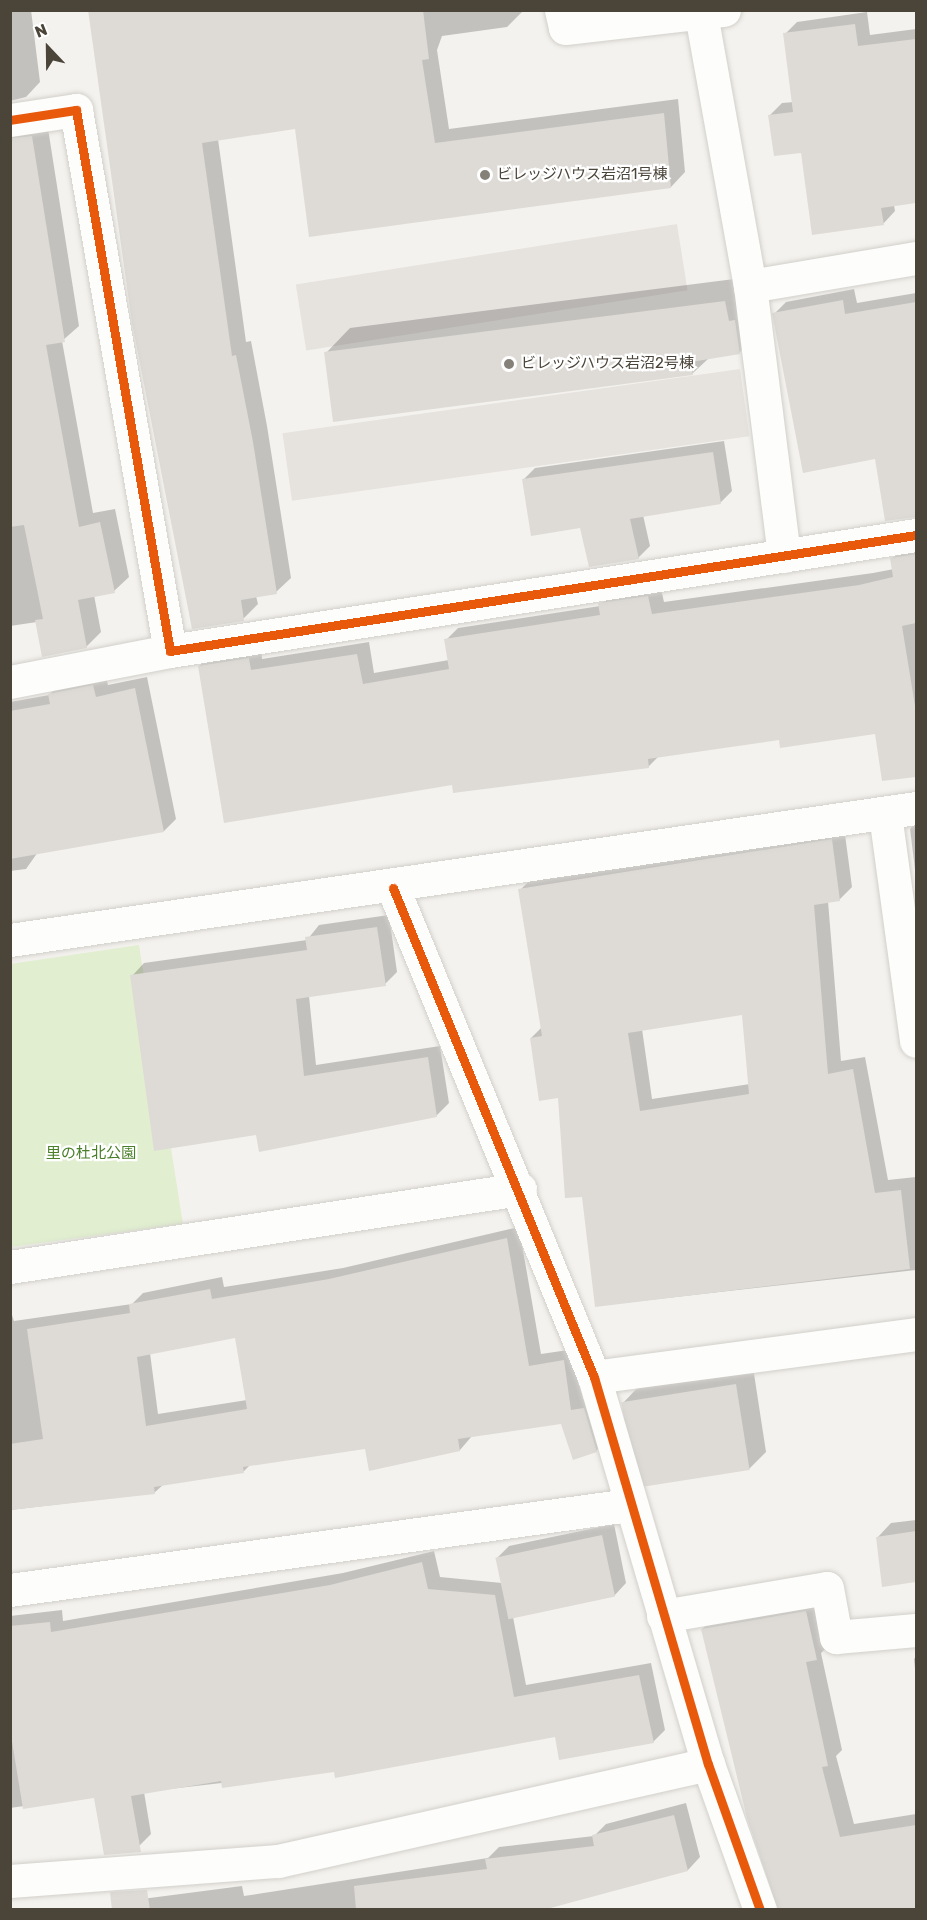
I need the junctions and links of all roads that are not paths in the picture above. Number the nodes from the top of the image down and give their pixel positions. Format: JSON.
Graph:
{"nodes":[{"id":1,"x":561,"y":10,"type":"edge"},
{"id":2,"x":712,"y":12,"type":"edge"},
{"id":3,"x":10,"y":120,"type":"edge"},
{"id":4,"x":916,"y":258,"type":"edge"},
{"id":5,"x":750,"y":286,"type":"junction"},
{"id":6,"x":916,"y":535,"type":"edge"},
{"id":7,"x":784,"y":556,"type":"junction"},
{"id":8,"x":170,"y":651,"type":"junction"},
{"id":9,"x":10,"y":682,"type":"edge"},
{"id":10,"x":916,"y":808,"type":"edge"},
{"id":11,"x":885,"y":814,"type":"junction"},
{"id":12,"x":393,"y":888,"type":"junction"},
{"id":13,"x":10,"y":940,"type":"edge"},
{"id":14,"x":916,"y":1041,"type":"edge"},
{"id":15,"x":520,"y":1189,"type":"junction"},
{"id":16,"x":10,"y":1267,"type":"edge"},
{"id":17,"x":916,"y":1334,"type":"edge"},
{"id":18,"x":594,"y":1377,"type":"junction"},
{"id":19,"x":629,"y":1505,"type":"junction"},
{"id":20,"x":10,"y":1590,"type":"edge"},
{"id":21,"x":663,"y":1616,"type":"junction"},
{"id":22,"x":916,"y":1630,"type":"edge"},
{"id":23,"x":708,"y":1764,"type":"junction"},
{"id":24,"x":10,"y":1881,"type":"edge"},
{"id":25,"x":760,"y":1910,"type":"edge"}],
"edges":[{"from":1,"to":2,"type":"street"},
{"from":2,"to":5,"type":"street"},
{"from":3,"to":8,"type":"street"},
{"from":4,"to":5,"type":"street"},
{"from":5,"to":7,"type":"street"},
{"from":6,"to":7,"type":"street"},
{"from":7,"to":8,"type":"street"},
{"from":8,"to":9,"type":"street"},
{"from":10,"to":11,"type":"street"},
{"from":11,"to":12,"type":"street"},
{"from":11,"to":14,"type":"street"},
{"from":12,"to":13,"type":"street"},
{"from":12,"to":15,"type":"street"},
{"from":15,"to":16,"type":"street"},
{"from":15,"to":18,"type":"street"},
{"from":17,"to":18,"type":"street"},
{"from":18,"to":19,"type":"street"},
{"from":19,"to":20,"type":"street"},
{"from":19,"to":21,"type":"street"},
{"from":21,"to":22,"type":"street"},
{"from":21,"to":23,"type":"street"},
{"from":23,"to":24,"type":"street"},
{"from":23,"to":25,"type":"street"}]}
